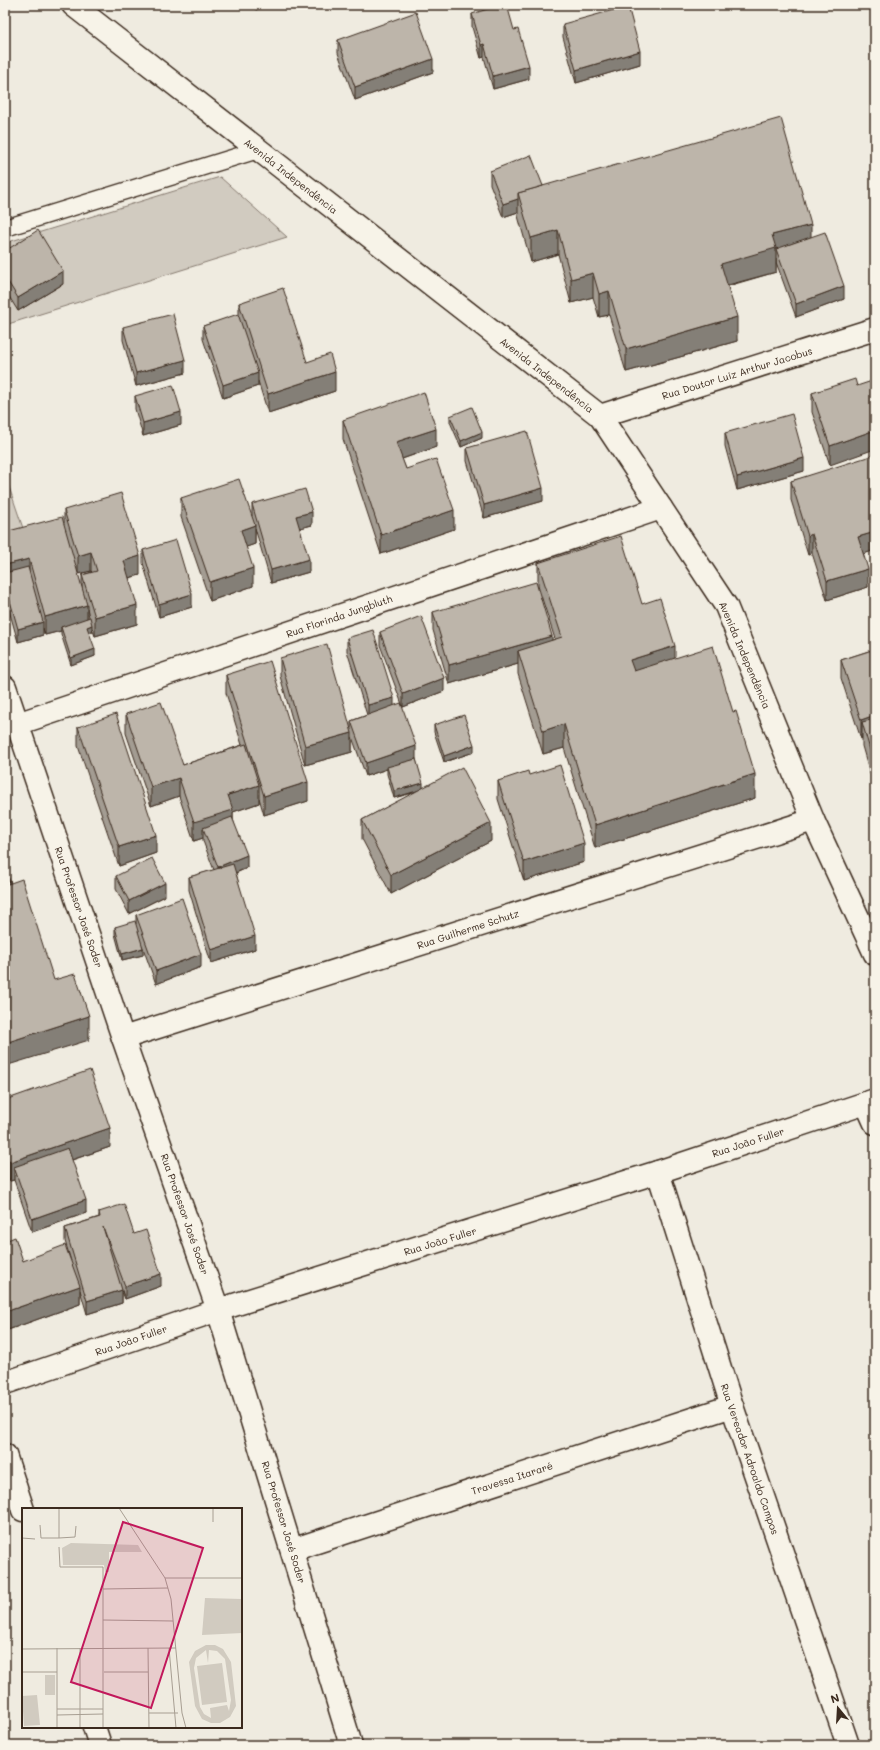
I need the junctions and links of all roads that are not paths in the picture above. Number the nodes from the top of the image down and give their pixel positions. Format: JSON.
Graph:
{"nodes":[{"id":1,"x":73,"y":5,"type":"edge"},
{"id":2,"x":258,"y":150,"type":"junction"},
{"id":3,"x":5,"y":228,"type":"edge"},
{"id":4,"x":875,"y":329,"type":"edge"},
{"id":5,"x":600,"y":416,"type":"junction"},
{"id":6,"x":661,"y":508,"type":"junction"},
{"id":7,"x":5,"y":687,"type":"edge"},
{"id":8,"x":18,"y":724,"type":"junction"},
{"id":9,"x":813,"y":820,"type":"junction"},
{"id":10,"x":875,"y":954,"type":"edge"},
{"id":11,"x":123,"y":1038,"type":"junction"},
{"id":12,"x":870,"y":1101,"type":"edge"},
{"id":13,"x":875,"y":1123,"type":"edge"},
{"id":14,"x":658,"y":1172,"type":"junction"},
{"id":15,"x":218,"y":1310,"type":"junction"},
{"id":16,"x":5,"y":1383,"type":"edge"},
{"id":17,"x":732,"y":1406,"type":"junction"},
{"id":18,"x":5,"y":1455,"type":"edge"},
{"id":19,"x":22,"y":1508,"type":"edge"},
{"id":20,"x":292,"y":1550,"type":"junction"},
{"id":21,"x":94,"y":1728,"type":"edge"},
{"id":22,"x":100,"y":1745,"type":"edge"},
{"id":23,"x":351,"y":1745,"type":"edge"},
{"id":24,"x":848,"y":1745,"type":"edge"}],
"edges":[{"from":1,"to":2,"type":"street","name":"Avenida Independência"},
{"from":2,"to":3,"type":"lane"},
{"from":2,"to":5,"type":"street","name":"Avenida Independência"},
{"from":4,"to":5,"type":"street","name":"Rua Doutor Luiz Arthur Jacobus"},
{"from":5,"to":6,"type":"street","name":"Avenida Independência"},
{"from":6,"to":8,"type":"street","name":"Rua Florinda Jungbluth"},
{"from":6,"to":9,"type":"street","name":"Avenida Independência"},
{"from":7,"to":8,"type":"street","name":"Rua Professor José Soder"},
{"from":8,"to":11,"type":"street","name":"Rua Professor José Soder"},
{"from":9,"to":10,"type":"street","name":"Avenida Independência"},
{"from":9,"to":11,"type":"street","name":"Rua Guilherme Schutz"},
{"from":11,"to":15,"type":"street","name":"Rua Professor José Soder"},
{"from":12,"to":13,"type":"street"},
{"from":12,"to":14,"type":"street","name":"Rua João Fuller"},
{"from":14,"to":15,"type":"street","name":"Rua João Fuller"},
{"from":14,"to":17,"type":"street","name":"Rua Vereador Adroaldo Campos"},
{"from":15,"to":16,"type":"street","name":"Rua João Fuller"},
{"from":15,"to":20,"type":"street","name":"Rua Professor José Soder"},
{"from":17,"to":20,"type":"street","name":"Travessa Itararé"},
{"from":17,"to":24,"type":"street","name":"Rua Vereador Adroaldo Campos"},
{"from":18,"to":19,"type":"street"},
{"from":20,"to":23,"type":"street","name":"Rua Professor José Soder"},
{"from":21,"to":22,"type":"street"}]}
